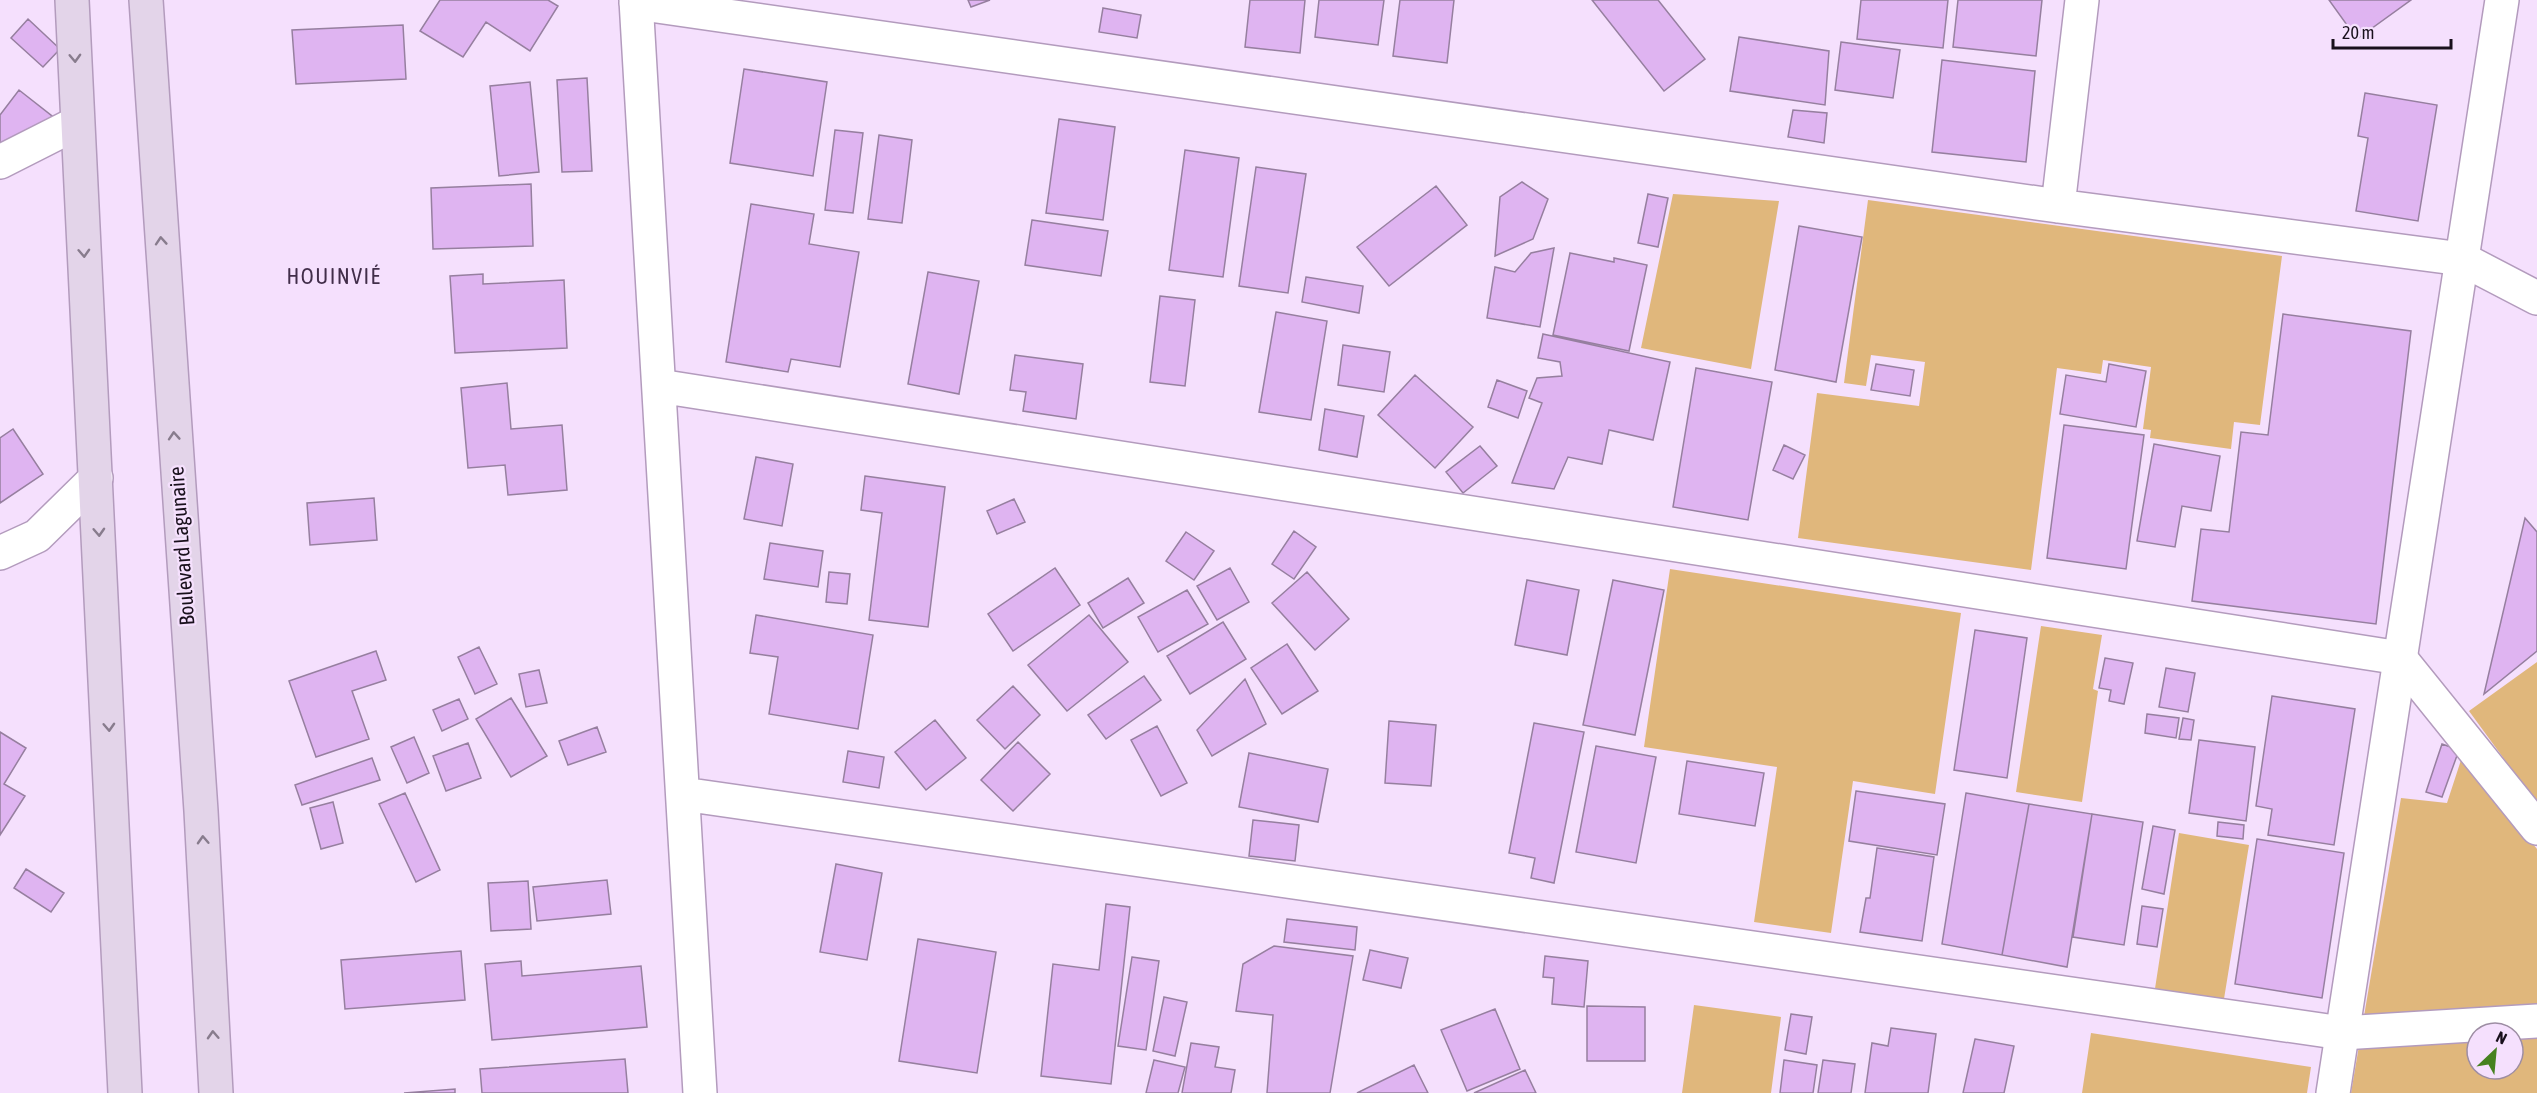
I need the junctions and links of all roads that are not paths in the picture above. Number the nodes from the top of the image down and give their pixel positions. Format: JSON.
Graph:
{"nodes":[{"id":1,"x":72,"y":0,"type":"edge"},
{"id":2,"x":146,"y":0,"type":"edge"},
{"id":3,"x":2082,"y":0,"type":"edge"},
{"id":4,"x":2502,"y":0,"type":"edge"},
{"id":5,"x":636,"y":2,"type":"edge"},
{"id":6,"x":77,"y":123,"type":"junction"},
{"id":7,"x":0,"y":162,"type":"edge"},
{"id":8,"x":2058,"y":206,"type":"junction"},
{"id":9,"x":2462,"y":259,"type":"junction"},
{"id":10,"x":2537,"y":298,"type":"edge"},
{"id":11,"x":659,"y":386,"type":"junction"},
{"id":12,"x":96,"y":478,"type":"junction"},
{"id":13,"x":0,"y":553,"type":"edge"},
{"id":14,"x":2400,"y":657,"type":"junction"},
{"id":15,"x":683,"y":794,"type":"junction"},
{"id":16,"x":2537,"y":828,"type":"edge"},
{"id":17,"x":2537,"y":1021,"type":"edge"},
{"id":18,"x":2342,"y":1034,"type":"junction"},
{"id":19,"x":125,"y":1093,"type":"edge"},
{"id":20,"x":216,"y":1093,"type":"edge"},
{"id":21,"x":700,"y":1093,"type":"edge"},
{"id":22,"x":2333,"y":1093,"type":"edge"}],
"edges":[{"from":1,"to":6,"type":"main road","one_way":true},
{"from":20,"to":2,"type":"main road","name":"Boulevard Lagunaire","one_way":true},
{"from":3,"to":8,"type":"street"},
{"from":4,"to":9,"type":"street"},
{"from":5,"to":8,"type":"street"},
{"from":5,"to":11,"type":"street"},
{"from":6,"to":7,"type":"street"},
{"from":6,"to":12,"type":"main road","one_way":true},
{"from":8,"to":9,"type":"street"},
{"from":9,"to":10,"type":"street"},
{"from":9,"to":14,"type":"street"},
{"from":11,"to":14,"type":"street"},
{"from":11,"to":15,"type":"street"},
{"from":12,"to":13,"type":"street"},
{"from":12,"to":19,"type":"main road","one_way":true},
{"from":14,"to":16,"type":"street"},
{"from":14,"to":18,"type":"street"},
{"from":15,"to":18,"type":"street"},
{"from":15,"to":21,"type":"street"},
{"from":17,"to":18,"type":"street"},
{"from":18,"to":22,"type":"street"}]}
